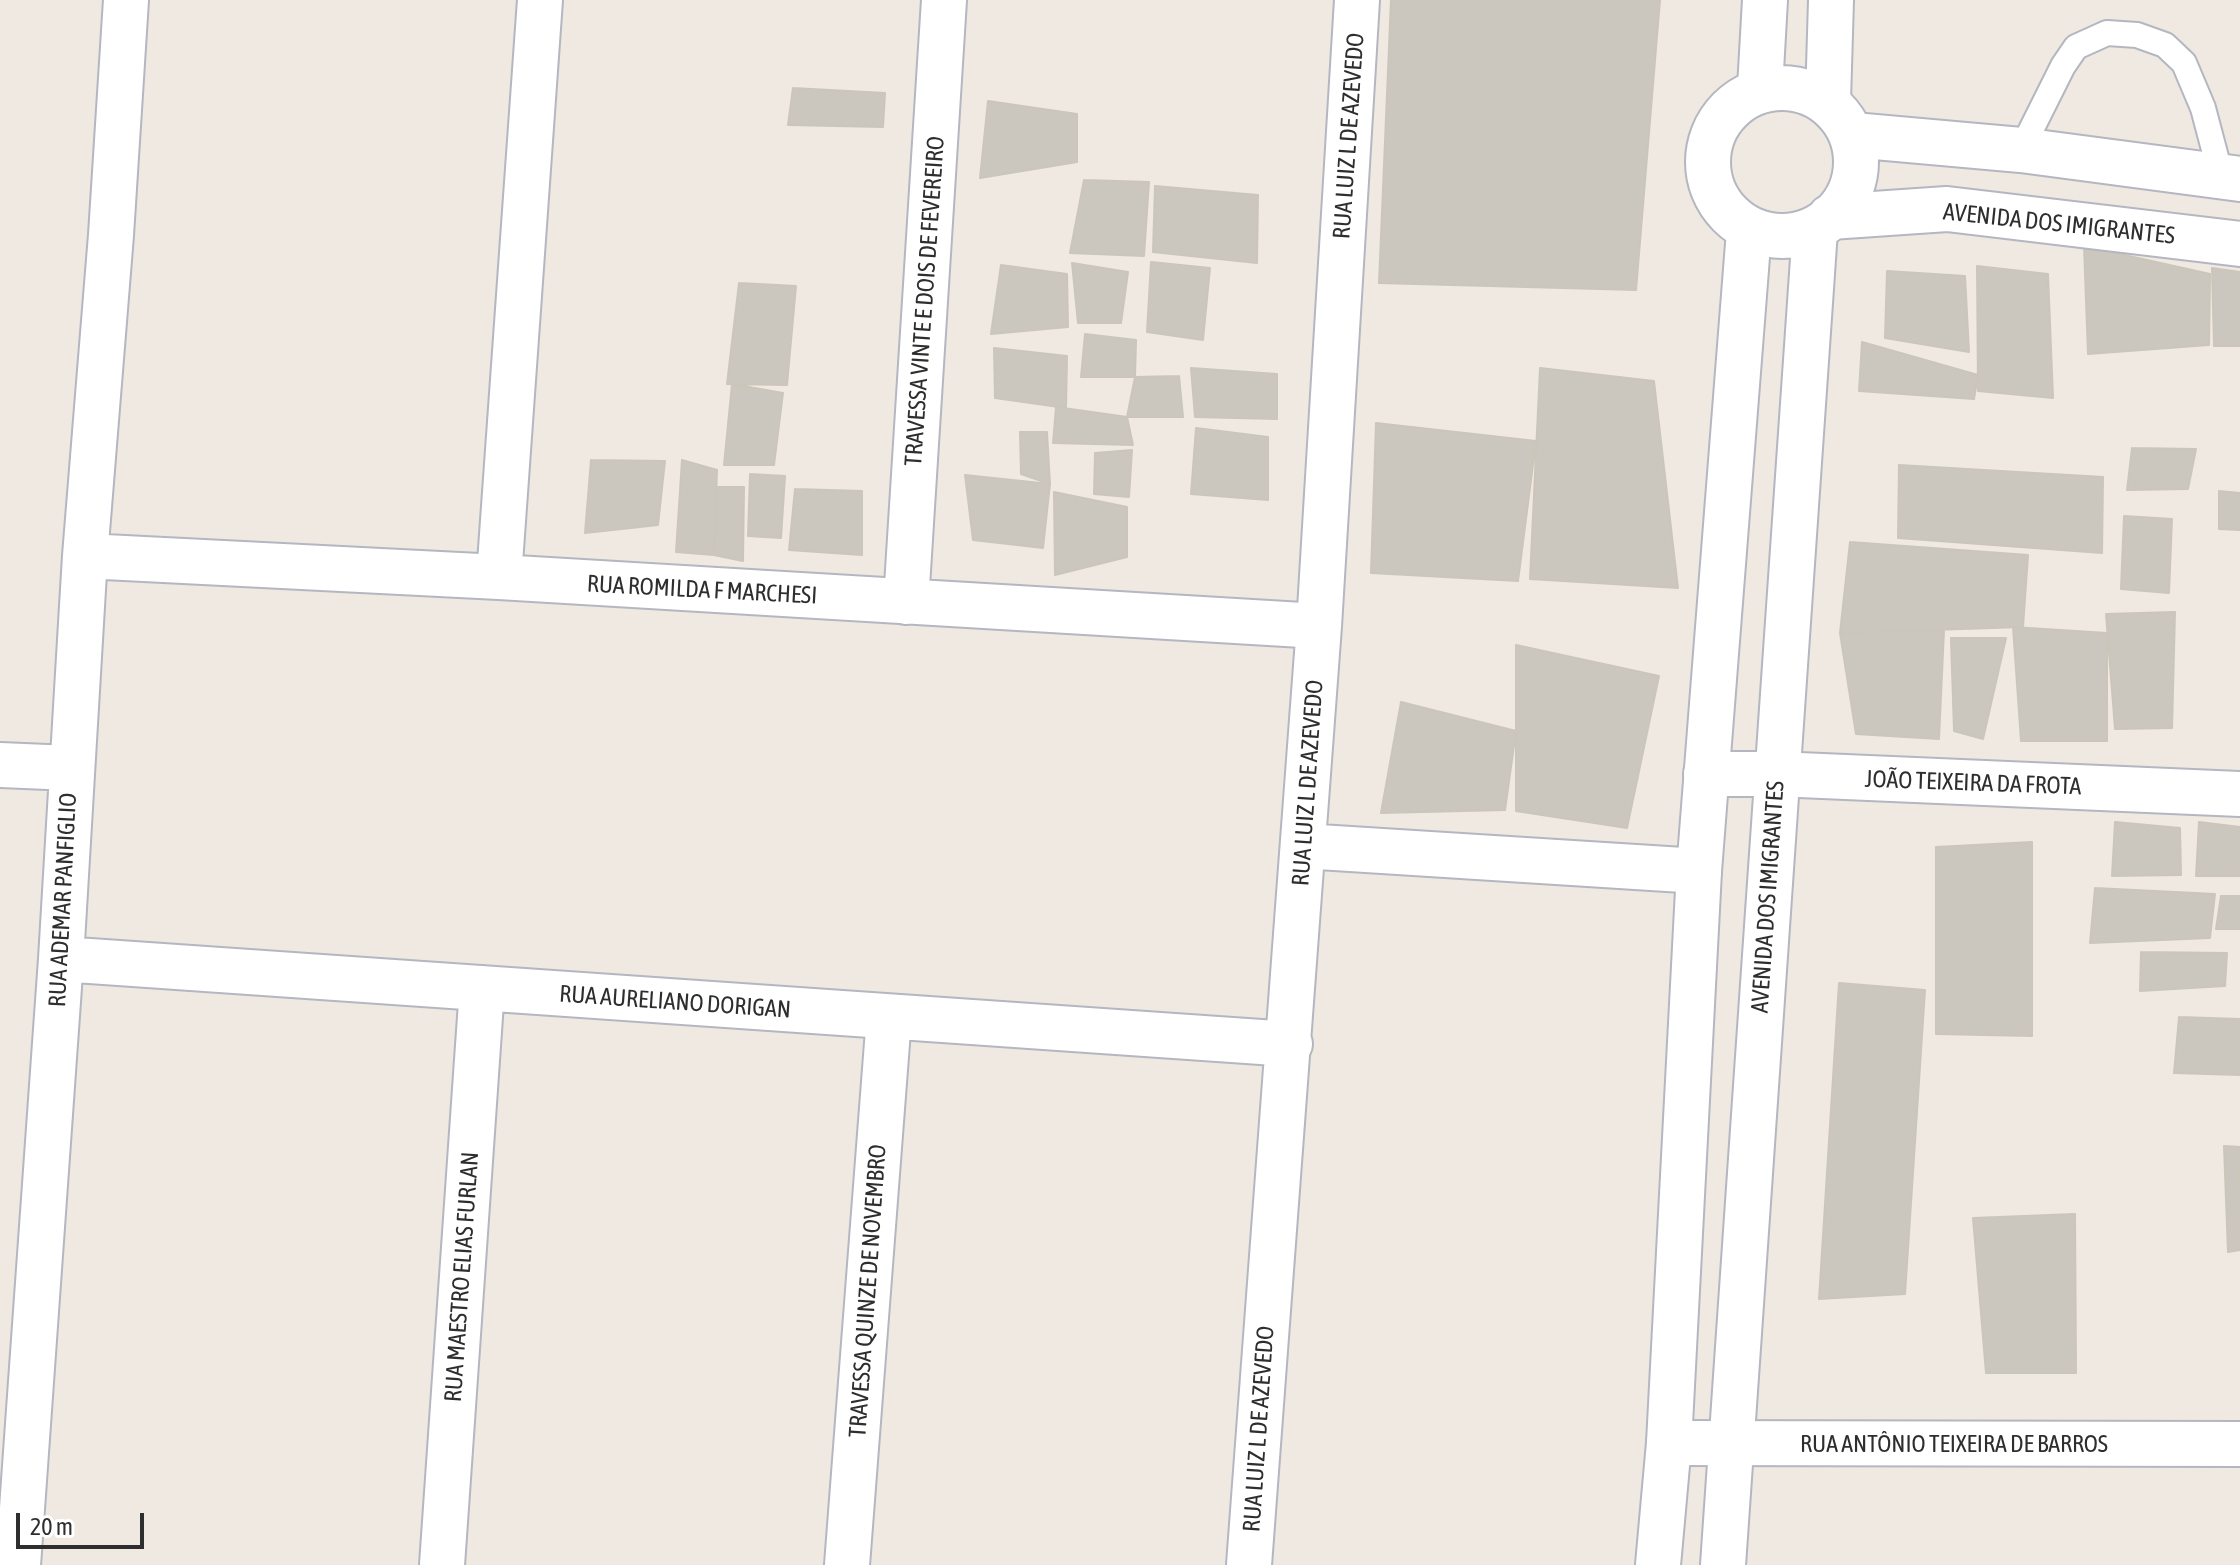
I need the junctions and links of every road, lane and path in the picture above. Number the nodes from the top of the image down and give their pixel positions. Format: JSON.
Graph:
{"nodes":[{"id":1,"x":126,"y":0,"type":"edge"},
{"id":2,"x":540,"y":0,"type":"edge"},
{"id":3,"x":944,"y":0,"type":"edge"},
{"id":4,"x":1357,"y":0,"type":"edge"},
{"id":5,"x":1765,"y":0,"type":"edge"},
{"id":6,"x":1831,"y":0,"type":"edge"},
{"id":7,"x":1760,"y":88,"type":"junction"},
{"id":8,"x":1841,"y":118,"type":"junction"},
{"id":9,"x":2021,"y":150,"type":"junction"},
{"id":10,"x":2231,"y":178,"type":"edge"},
{"id":11,"x":1822,"y":224,"type":"junction"},
{"id":12,"x":1749,"y":231,"type":"junction"},
{"id":13,"x":2240,"y":244,"type":"edge"},
{"id":14,"x":85,"y":556,"type":"junction"},
{"id":15,"x":499,"y":577,"type":"junction"},
{"id":16,"x":906,"y":602,"type":"junction"},
{"id":17,"x":1319,"y":626,"type":"junction"},
{"id":18,"x":0,"y":765,"type":"edge"},
{"id":19,"x":71,"y":768,"type":"junction"},
{"id":20,"x":1706,"y":774,"type":"junction"},
{"id":21,"x":1776,"y":774,"type":"junction"},
{"id":22,"x":2240,"y":794,"type":"edge"},
{"id":23,"x":1303,"y":846,"type":"junction"},
{"id":24,"x":1699,"y":871,"type":"junction"},
{"id":25,"x":61,"y":959,"type":"junction"},
{"id":26,"x":482,"y":988,"type":"junction"},
{"id":27,"x":889,"y":1017,"type":"junction"},
{"id":28,"x":1290,"y":1044,"type":"junction"},
{"id":29,"x":1669,"y":1443,"type":"junction"},
{"id":30,"x":1732,"y":1443,"type":"junction"},
{"id":31,"x":2240,"y":1444,"type":"edge"},
{"id":32,"x":18,"y":1565,"type":"edge"},
{"id":33,"x":442,"y":1565,"type":"edge"},
{"id":34,"x":847,"y":1565,"type":"edge"},
{"id":35,"x":1249,"y":1565,"type":"edge"},
{"id":36,"x":1658,"y":1565,"type":"edge"},
{"id":37,"x":1723,"y":1565,"type":"edge"}],
"edges":[{"from":1,"to":14,"type":"street","name":"RUA ADEMAR PANFIGLIO"},
{"from":2,"to":15,"type":"street"},
{"from":3,"to":16,"type":"street","name":"TRAVESSA VINTE E DOIS DE FEVEREIRO"},
{"from":4,"to":17,"type":"street","name":"RUA LUIZ L DE AZEVEDO"},
{"from":5,"to":7,"type":"street"},
{"from":6,"to":8,"type":"street"},
{"from":7,"to":8,"type":"street"},
{"from":7,"to":12,"type":"street"},
{"from":8,"to":9,"type":"street"},
{"from":8,"to":11,"type":"street"},
{"from":9,"to":10,"type":"street"},
{"from":9,"to":10,"type":"lane"},
{"from":11,"to":12,"type":"street"},
{"from":11,"to":13,"type":"street","name":"AVENIDA DOS IMIGRANTES"},
{"from":11,"to":21,"type":"street","name":"AVENIDA DOS IMIGRANTES"},
{"from":12,"to":20,"type":"street"},
{"from":14,"to":15,"type":"street","name":"RUA ROMILDA F MARCHESI"},
{"from":14,"to":19,"type":"street","name":"RUA ADEMAR PANFIGLIO"},
{"from":15,"to":16,"type":"street","name":"RUA ROMILDA F MARCHESI"},
{"from":16,"to":17,"type":"street","name":"RUA ROMILDA F MARCHESI"},
{"from":17,"to":23,"type":"street","name":"RUA LUIZ L DE AZEVEDO"},
{"from":18,"to":19,"type":"street"},
{"from":19,"to":25,"type":"street","name":"RUA ADEMAR PANFIGLIO"},
{"from":20,"to":21,"type":"street","name":"JOÃO TEIXEIRA DA FROTA"},
{"from":20,"to":24,"type":"street"},
{"from":21,"to":22,"type":"street","name":"JOÃO TEIXEIRA DA FROTA"},
{"from":21,"to":30,"type":"street","name":"AVENIDA DOS IMIGRANTES"},
{"from":23,"to":24,"type":"street"},
{"from":23,"to":28,"type":"street","name":"RUA LUIZ L DE AZEVEDO"},
{"from":24,"to":29,"type":"street"},
{"from":25,"to":26,"type":"street","name":"RUA AURELIANO DORIGAN"},
{"from":25,"to":32,"type":"street","name":"RUA ADEMAR PANFIGLIO"},
{"from":26,"to":27,"type":"street","name":"RUA AURELIANO DORIGAN"},
{"from":26,"to":33,"type":"street","name":"RUA MAESTRO ELIAS FURLAN"},
{"from":27,"to":28,"type":"street","name":"RUA AURELIANO DORIGAN"},
{"from":27,"to":34,"type":"street","name":"TRAVESSA QUINZE DE NOVEMBRO"},
{"from":28,"to":35,"type":"street","name":"RUA LUIZ L DE AZEVEDO"},
{"from":29,"to":30,"type":"street","name":"RUA ANTÔNIO TEIXEIRA DE BARROS"},
{"from":29,"to":36,"type":"street"},
{"from":30,"to":31,"type":"street","name":"RUA ANTÔNIO TEIXEIRA DE BARROS"},
{"from":30,"to":37,"type":"street","name":"AVENIDA DOS IMIGRANTES"}]}
